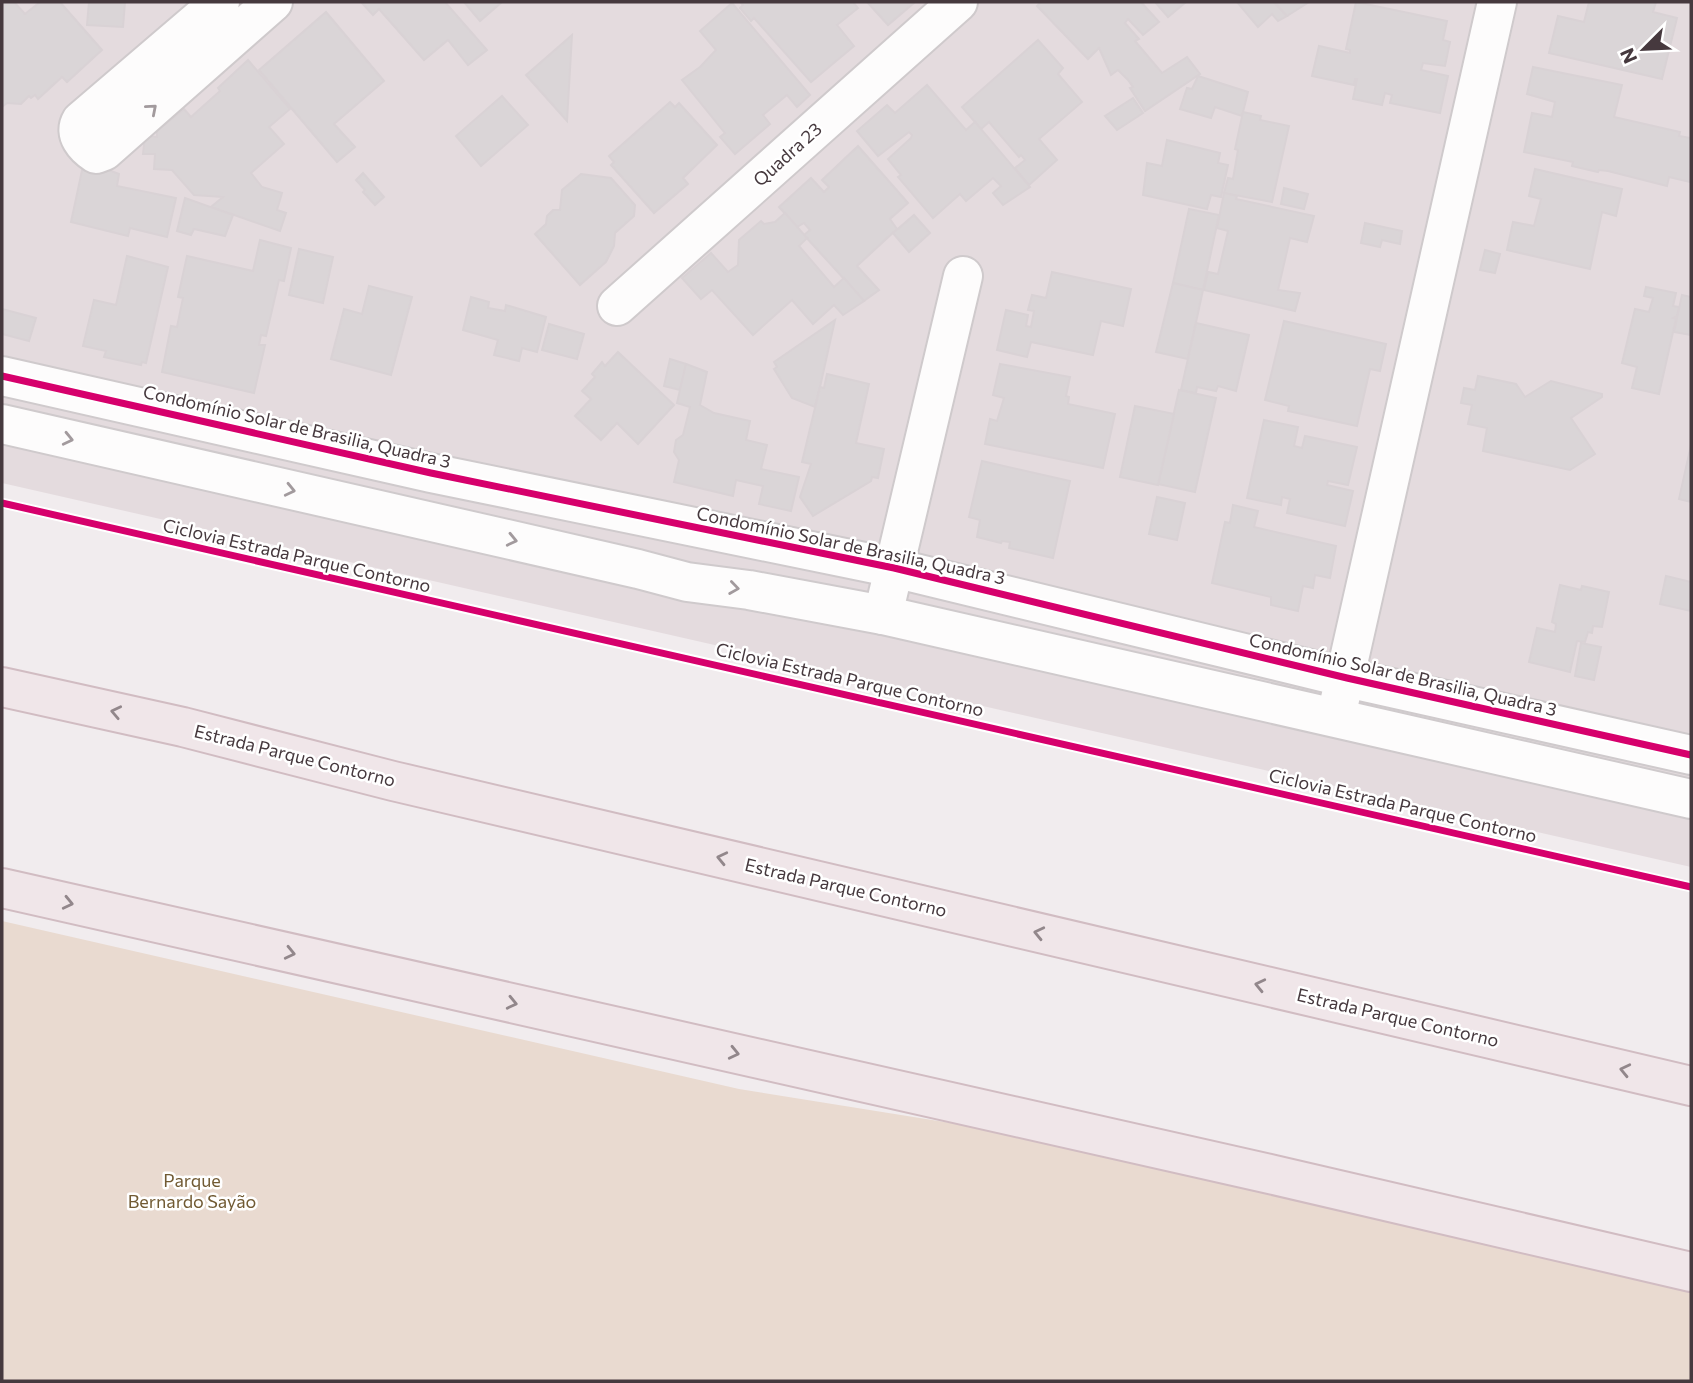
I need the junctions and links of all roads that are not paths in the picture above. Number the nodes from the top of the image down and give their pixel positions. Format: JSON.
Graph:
{"nodes":[{"id":1,"x":220,"y":2,"type":"edge"},
{"id":2,"x":274,"y":2,"type":"edge"},
{"id":3,"x":958,"y":2,"type":"edge"},
{"id":4,"x":1497,"y":2,"type":"edge"},
{"id":5,"x":962,"y":276,"type":"dead end"},
{"id":6,"x":617,"y":306,"type":"dead end"},
{"id":7,"x":2,"y":376,"type":"edge"},
{"id":8,"x":2,"y":424,"type":"edge"},
{"id":9,"x":260,"y":434,"type":"junction"},
{"id":10,"x":251,"y":481,"type":"junction"},
{"id":11,"x":894,"y":568,"type":"junction"},
{"id":12,"x":883,"y":615,"type":"junction"},
{"id":13,"x":1347,"y":678,"type":"junction"},
{"id":14,"x":2,"y":687,"type":"edge"},
{"id":15,"x":1336,"y":717,"type":"junction"},
{"id":16,"x":1691,"y":755,"type":"edge"},
{"id":17,"x":1691,"y":799,"type":"edge"},
{"id":18,"x":2,"y":888,"type":"edge"},
{"id":19,"x":1691,"y":1086,"type":"edge"},
{"id":20,"x":1691,"y":1272,"type":"edge"}],
"edges":[{"from":1,"to":2,"type":"street","one_way":true},
{"from":3,"to":6,"type":"street","name":"Quadra 23"},
{"from":4,"to":13,"type":"street"},
{"from":5,"to":11,"type":"street"},
{"from":7,"to":9,"type":"street","name":"Condomínio Solar de Brasilia, Quadra 3"},
{"from":8,"to":10,"type":"street","one_way":true},
{"from":9,"to":10,"type":"street"},
{"from":9,"to":11,"type":"street","name":"Condomínio Solar de Brasilia, Quadra 3"},
{"from":10,"to":12,"type":"street","one_way":true},
{"from":11,"to":12,"type":"street"},
{"from":11,"to":13,"type":"street","name":"Condomínio Solar de Brasilia, Quadra 3"},
{"from":12,"to":15,"type":"street"},
{"from":13,"to":15,"type":"street"},
{"from":13,"to":16,"type":"street","name":"Condomínio Solar de Brasilia, Quadra 3"},
{"from":19,"to":14,"type":"main road","name":"Estrada Parque Contorno","one_way":true},
{"from":15,"to":17,"type":"street"},
{"from":18,"to":20,"type":"main road","one_way":true}]}
